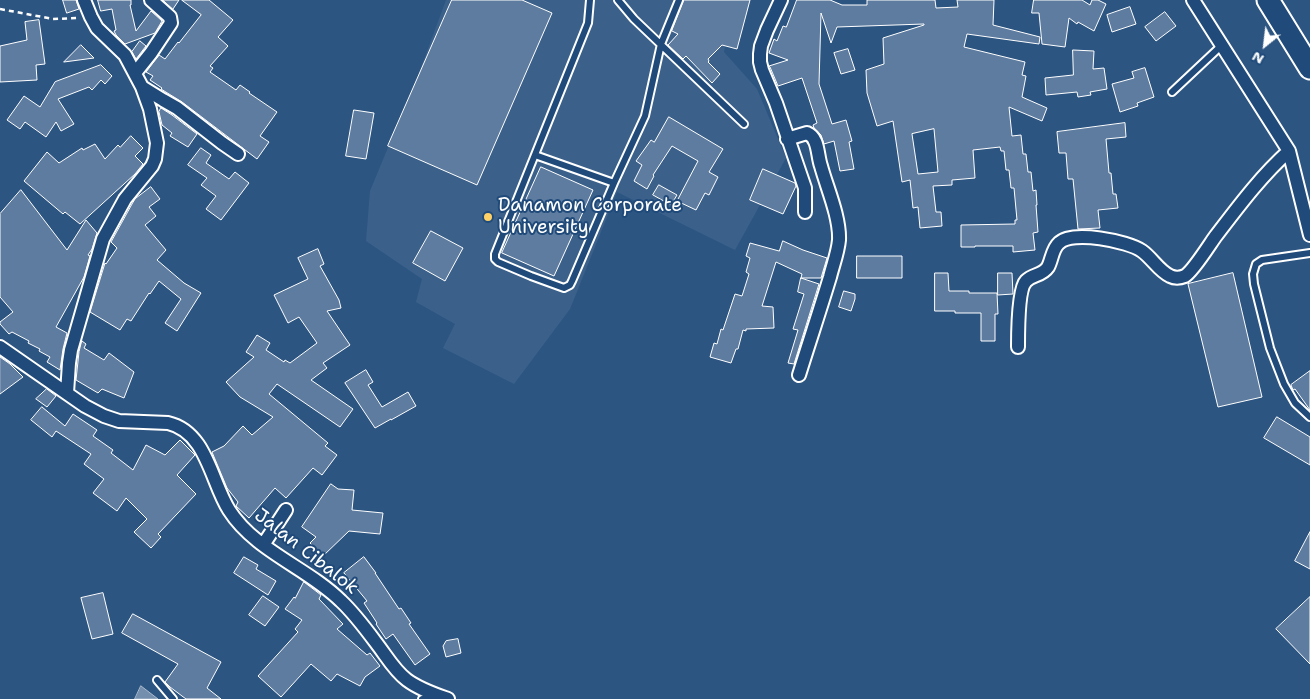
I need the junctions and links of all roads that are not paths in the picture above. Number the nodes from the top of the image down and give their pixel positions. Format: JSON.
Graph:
{"nodes":[{"id":1,"x":84,"y":0,"type":"edge"},
{"id":2,"x":151,"y":0,"type":"edge"},
{"id":3,"x":590,"y":0,"type":"edge"},
{"id":4,"x":618,"y":0,"type":"edge"},
{"id":5,"x":679,"y":0,"type":"edge"},
{"id":6,"x":782,"y":0,"type":"edge"},
{"id":7,"x":1193,"y":0,"type":"edge"},
{"id":8,"x":1268,"y":0,"type":"edge"},
{"id":9,"x":661,"y":44,"type":"junction"},
{"id":10,"x":1221,"y":46,"type":"junction"},
{"id":11,"x":1310,"y":68,"type":"edge"},
{"id":12,"x":135,"y":73,"type":"junction"},
{"id":13,"x":142,"y":87,"type":"junction"},
{"id":14,"x":1172,"y":92,"type":"dead end"},
{"id":15,"x":744,"y":124,"type":"dead end"},
{"id":16,"x":787,"y":139,"type":"junction"},
{"id":17,"x":1289,"y":152,"type":"junction"},
{"id":18,"x":238,"y":154,"type":"dead end"},
{"id":19,"x":535,"y":156,"type":"junction"},
{"id":20,"x":614,"y":183,"type":"junction"},
{"id":21,"x":805,"y":212,"type":"dead end"},
{"id":22,"x":1310,"y":234,"type":"edge"},
{"id":23,"x":1310,"y":253,"type":"edge"},
{"id":24,"x":0,"y":347,"type":"edge"},
{"id":25,"x":1018,"y":348,"type":"dead end"},
{"id":26,"x":799,"y":375,"type":"dead end"},
{"id":27,"x":66,"y":393,"type":"junction"},
{"id":28,"x":1310,"y":417,"type":"edge"},
{"id":29,"x":286,"y":510,"type":"dead end"},
{"id":30,"x":263,"y":545,"type":"junction"},
{"id":31,"x":157,"y":680,"type":"dead end"},
{"id":32,"x":442,"y":697,"type":"edge"},
{"id":33,"x":173,"y":699,"type":"edge"},
{"id":34,"x":422,"y":699,"type":"edge"}],
"edges":[{"from":1,"to":12,"type":"street"},
{"from":2,"to":12,"type":"street"},
{"from":3,"to":19,"type":"lane"},
{"from":4,"to":9,"type":"lane"},
{"from":5,"to":9,"type":"lane"},
{"from":6,"to":16,"type":"street"},
{"from":7,"to":10,"type":"street"},
{"from":8,"to":11,"type":"highway"},
{"from":9,"to":15,"type":"lane"},
{"from":9,"to":20,"type":"lane"},
{"from":10,"to":14,"type":"lane"},
{"from":10,"to":17,"type":"street"},
{"from":12,"to":13,"type":"street"},
{"from":13,"to":18,"type":"street"},
{"from":13,"to":27,"type":"street"},
{"from":16,"to":21,"type":"street"},
{"from":16,"to":26,"type":"street"},
{"from":17,"to":22,"type":"street"},
{"from":17,"to":25,"type":"street"},
{"from":19,"to":20,"type":"lane"},
{"from":19,"to":20,"type":"lane"},
{"from":23,"to":28,"type":"lane"},
{"from":24,"to":27,"type":"street","name":"Jalan Cibalok"},
{"from":27,"to":30,"type":"street","name":"Jalan Cibalok"},
{"from":29,"to":30,"type":"street"},
{"from":30,"to":32,"type":"street","name":"Jalan Cibalok"},
{"from":31,"to":33,"type":"lane"},
{"from":32,"to":34,"type":"lane"}]}
